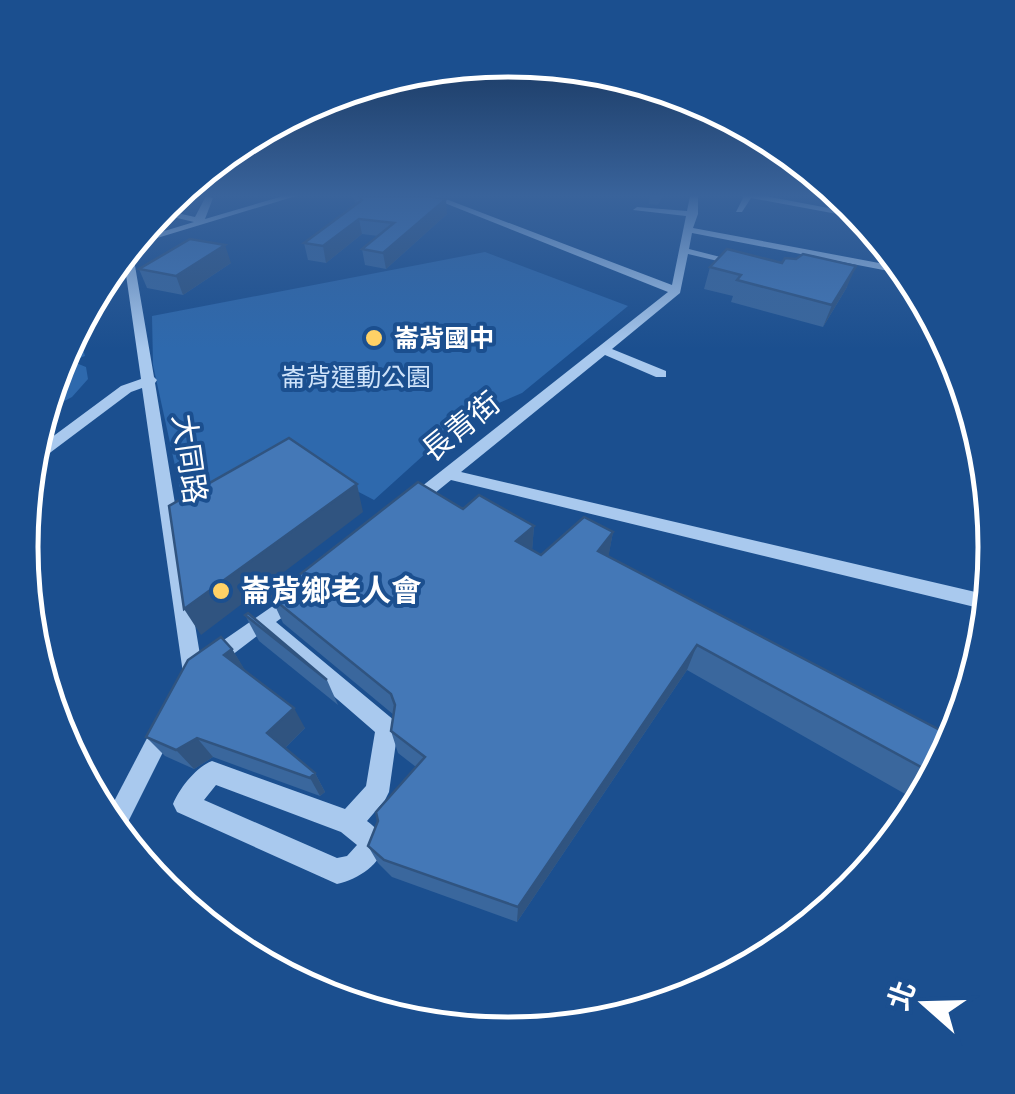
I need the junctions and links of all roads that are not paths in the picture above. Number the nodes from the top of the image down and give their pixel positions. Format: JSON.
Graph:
{"nodes":[{"id":1,"x":563,"y":247,"type":"edge"},
{"id":2,"x":687,"y":247,"type":"edge"},
{"id":3,"x":815,"y":247,"type":"edge"},
{"id":4,"x":686,"y":251,"type":"junction"},
{"id":5,"x":754,"y":266,"type":"edge"},
{"id":6,"x":884,"y":266,"type":"edge"},
{"id":7,"x":130,"y":267,"type":"edge"},
{"id":8,"x":888,"y":273,"type":"edge"},
{"id":9,"x":852,"y":274,"type":"edge"},
{"id":10,"x":676,"y":291,"type":"junction"},
{"id":11,"x":602,"y":348,"type":"junction"},
{"id":12,"x":661,"y":374,"type":"dead end"},
{"id":13,"x":150,"y":380,"type":"junction"},
{"id":14,"x":49,"y":447,"type":"edge"},
{"id":15,"x":447,"y":474,"type":"junction"},
{"id":16,"x":401,"y":511,"type":"edge"},
{"id":17,"x":309,"y":586,"type":"edge"},
{"id":18,"x":974,"y":600,"type":"edge"},
{"id":19,"x":263,"y":623,"type":"junction"},
{"id":20,"x":193,"y":673,"type":"junction"},
{"id":21,"x":121,"y":813,"type":"edge"},
{"id":22,"x":349,"y":823,"type":"junction"}],
"edges":[{"from":1,"to":10,"type":"street"},
{"from":2,"to":4,"type":"street"},
{"from":3,"to":6,"type":"street"},
{"from":4,"to":5,"type":"street"},
{"from":4,"to":10,"type":"street"},
{"from":7,"to":13,"type":"street","name":"大同路"},
{"from":8,"to":9,"type":"street"},
{"from":10,"to":11,"type":"street","name":"長青街"},
{"from":11,"to":12,"type":"street"},
{"from":11,"to":15,"type":"street","name":"長青街"},
{"from":13,"to":14,"type":"street"},
{"from":13,"to":20,"type":"street","name":"大同路"},
{"from":15,"to":16,"type":"street","name":"長青街"},
{"from":15,"to":18,"type":"street"},
{"from":17,"to":19,"type":"street"},
{"from":19,"to":20,"type":"street"},
{"from":19,"to":22,"type":"street"},
{"from":20,"to":21,"type":"street"},
{"from":22,"to":22,"type":"street"}]}
